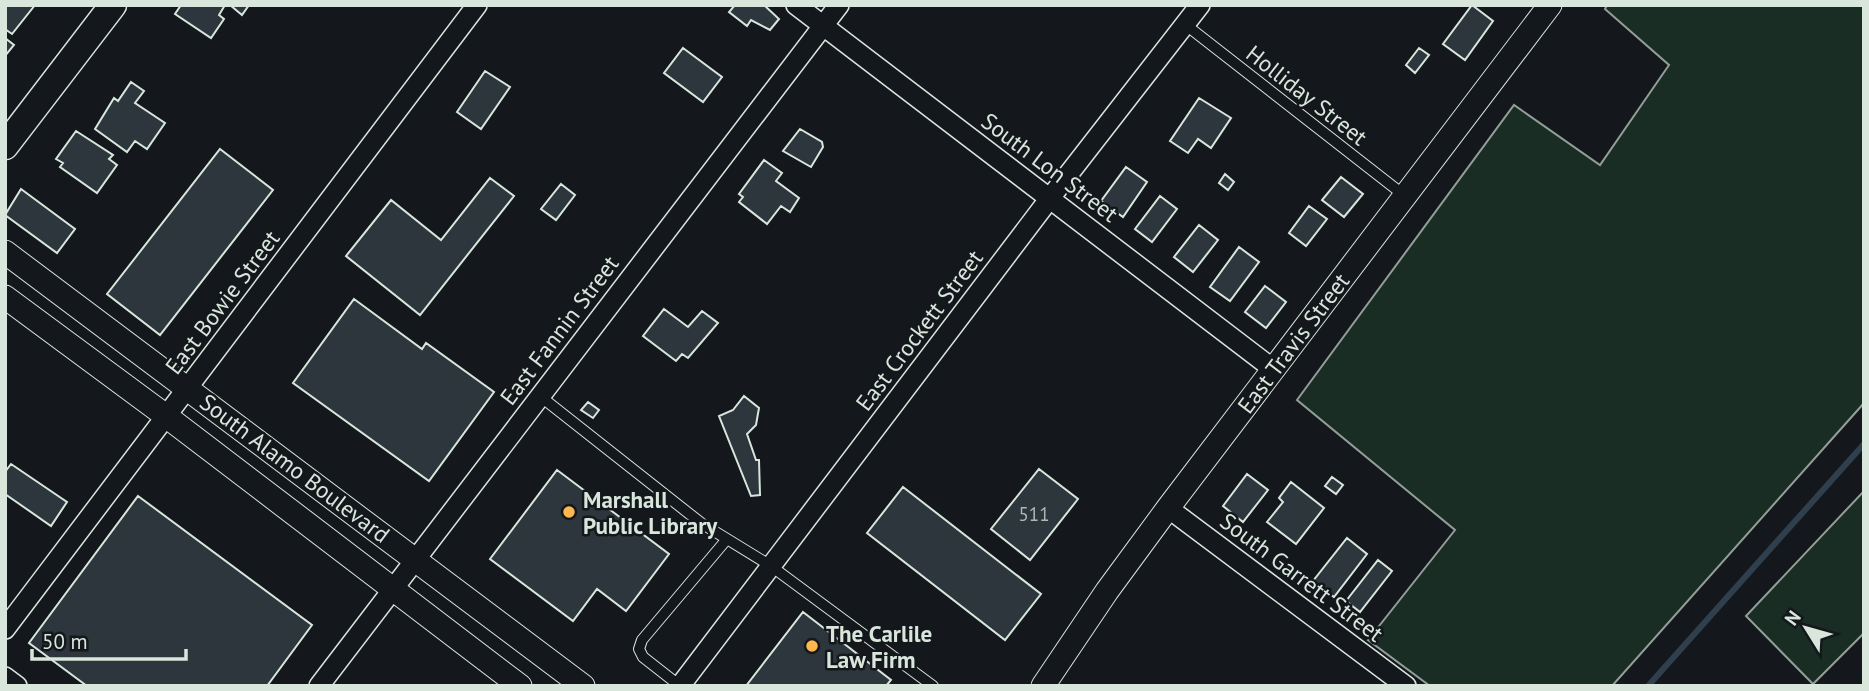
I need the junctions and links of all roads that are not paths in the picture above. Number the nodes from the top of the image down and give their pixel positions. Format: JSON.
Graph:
{"nodes":[{"id":1,"x":113,"y":5,"type":"edge"},
{"id":2,"x":477,"y":5,"type":"edge"},
{"id":3,"x":796,"y":5,"type":"edge"},
{"id":4,"x":839,"y":5,"type":"edge"},
{"id":5,"x":1200,"y":5,"type":"edge"},
{"id":6,"x":1545,"y":7,"type":"edge"},
{"id":7,"x":1185,"y":25,"type":"junction"},
{"id":8,"x":823,"y":26,"type":"junction"},
{"id":9,"x":5,"y":146,"type":"edge"},
{"id":10,"x":1405,"y":195,"type":"junction"},
{"id":11,"x":1049,"y":198,"type":"junction"},
{"id":12,"x":5,"y":252,"type":"edge"},
{"id":13,"x":5,"y":298,"type":"edge"},
{"id":14,"x":1273,"y":369,"type":"junction"},
{"id":15,"x":187,"y":388,"type":"junction"},
{"id":16,"x":540,"y":396,"type":"junction"},
{"id":17,"x":166,"y":416,"type":"junction"},
{"id":18,"x":1168,"y":508,"type":"junction"},
{"id":19,"x":727,"y":539,"type":"junction"},
{"id":20,"x":415,"y":559,"type":"junction"},
{"id":21,"x":771,"y":566,"type":"junction"},
{"id":22,"x":393,"y":589,"type":"junction"},
{"id":23,"x":5,"y":629,"type":"edge"},
{"id":24,"x":5,"y":677,"type":"edge"},
{"id":25,"x":16,"y":686,"type":"edge"},
{"id":26,"x":320,"y":686,"type":"edge"},
{"id":27,"x":520,"y":686,"type":"edge"},
{"id":28,"x":583,"y":686,"type":"edge"},
{"id":29,"x":680,"y":686,"type":"edge"},
{"id":30,"x":933,"y":686,"type":"edge"},
{"id":31,"x":1044,"y":686,"type":"edge"},
{"id":32,"x":1406,"y":686,"type":"edge"}],
"edges":[{"from":1,"to":9,"type":"main road"},
{"from":2,"to":15,"type":"street","name":"East Bowie Street"},
{"from":3,"to":8,"type":"street","name":"South Lon Street"},
{"from":4,"to":8,"type":"street","name":"East Fannin Street"},
{"from":5,"to":7,"type":"street","name":"East Crockett Street"},
{"from":6,"to":10,"type":"street","name":"East Travis Street"},
{"from":7,"to":10,"type":"lane","name":"Holliday Street"},
{"from":7,"to":11,"type":"street","name":"East Crockett Street"},
{"from":8,"to":11,"type":"street","name":"South Lon Street"},
{"from":8,"to":16,"type":"street","name":"East Fannin Street"},
{"from":10,"to":14,"type":"street","name":"East Travis Street"},
{"from":11,"to":14,"type":"street","name":"South Lon Street"},
{"from":11,"to":21,"type":"street","name":"East Crockett Street"},
{"from":12,"to":15,"type":"street","name":"South Alamo Boulevard"},
{"from":13,"to":17,"type":"street","name":"South Alamo Boulevard"},
{"from":14,"to":18,"type":"street","name":"East Travis Street"},
{"from":15,"to":17,"type":"street","name":"East Bowie Street"},
{"from":15,"to":20,"type":"street","name":"South Alamo Boulevard"},
{"from":16,"to":19,"type":"lane"},
{"from":16,"to":20,"type":"street","name":"East Fannin Street"},
{"from":17,"to":22,"type":"street","name":"South Alamo Boulevard"},
{"from":17,"to":23,"type":"street","name":"East Bowie Street"},
{"from":18,"to":31,"type":"street","name":"East Travis Street"},
{"from":18,"to":32,"type":"street","name":"South Garrett Street"},
{"from":19,"to":21,"type":"lane"},
{"from":19,"to":29,"type":"lane"},
{"from":20,"to":22,"type":"street","name":"East Fannin Street"},
{"from":20,"to":28,"type":"street","name":"South Alamo Boulevard"},
{"from":21,"to":29,"type":"street","name":"East Crockett Street"},
{"from":21,"to":30,"type":"lane"},
{"from":22,"to":26,"type":"street","name":"East Fannin Street"},
{"from":22,"to":27,"type":"street","name":"South Alamo Boulevard"},
{"from":24,"to":25,"type":"street"}]}
